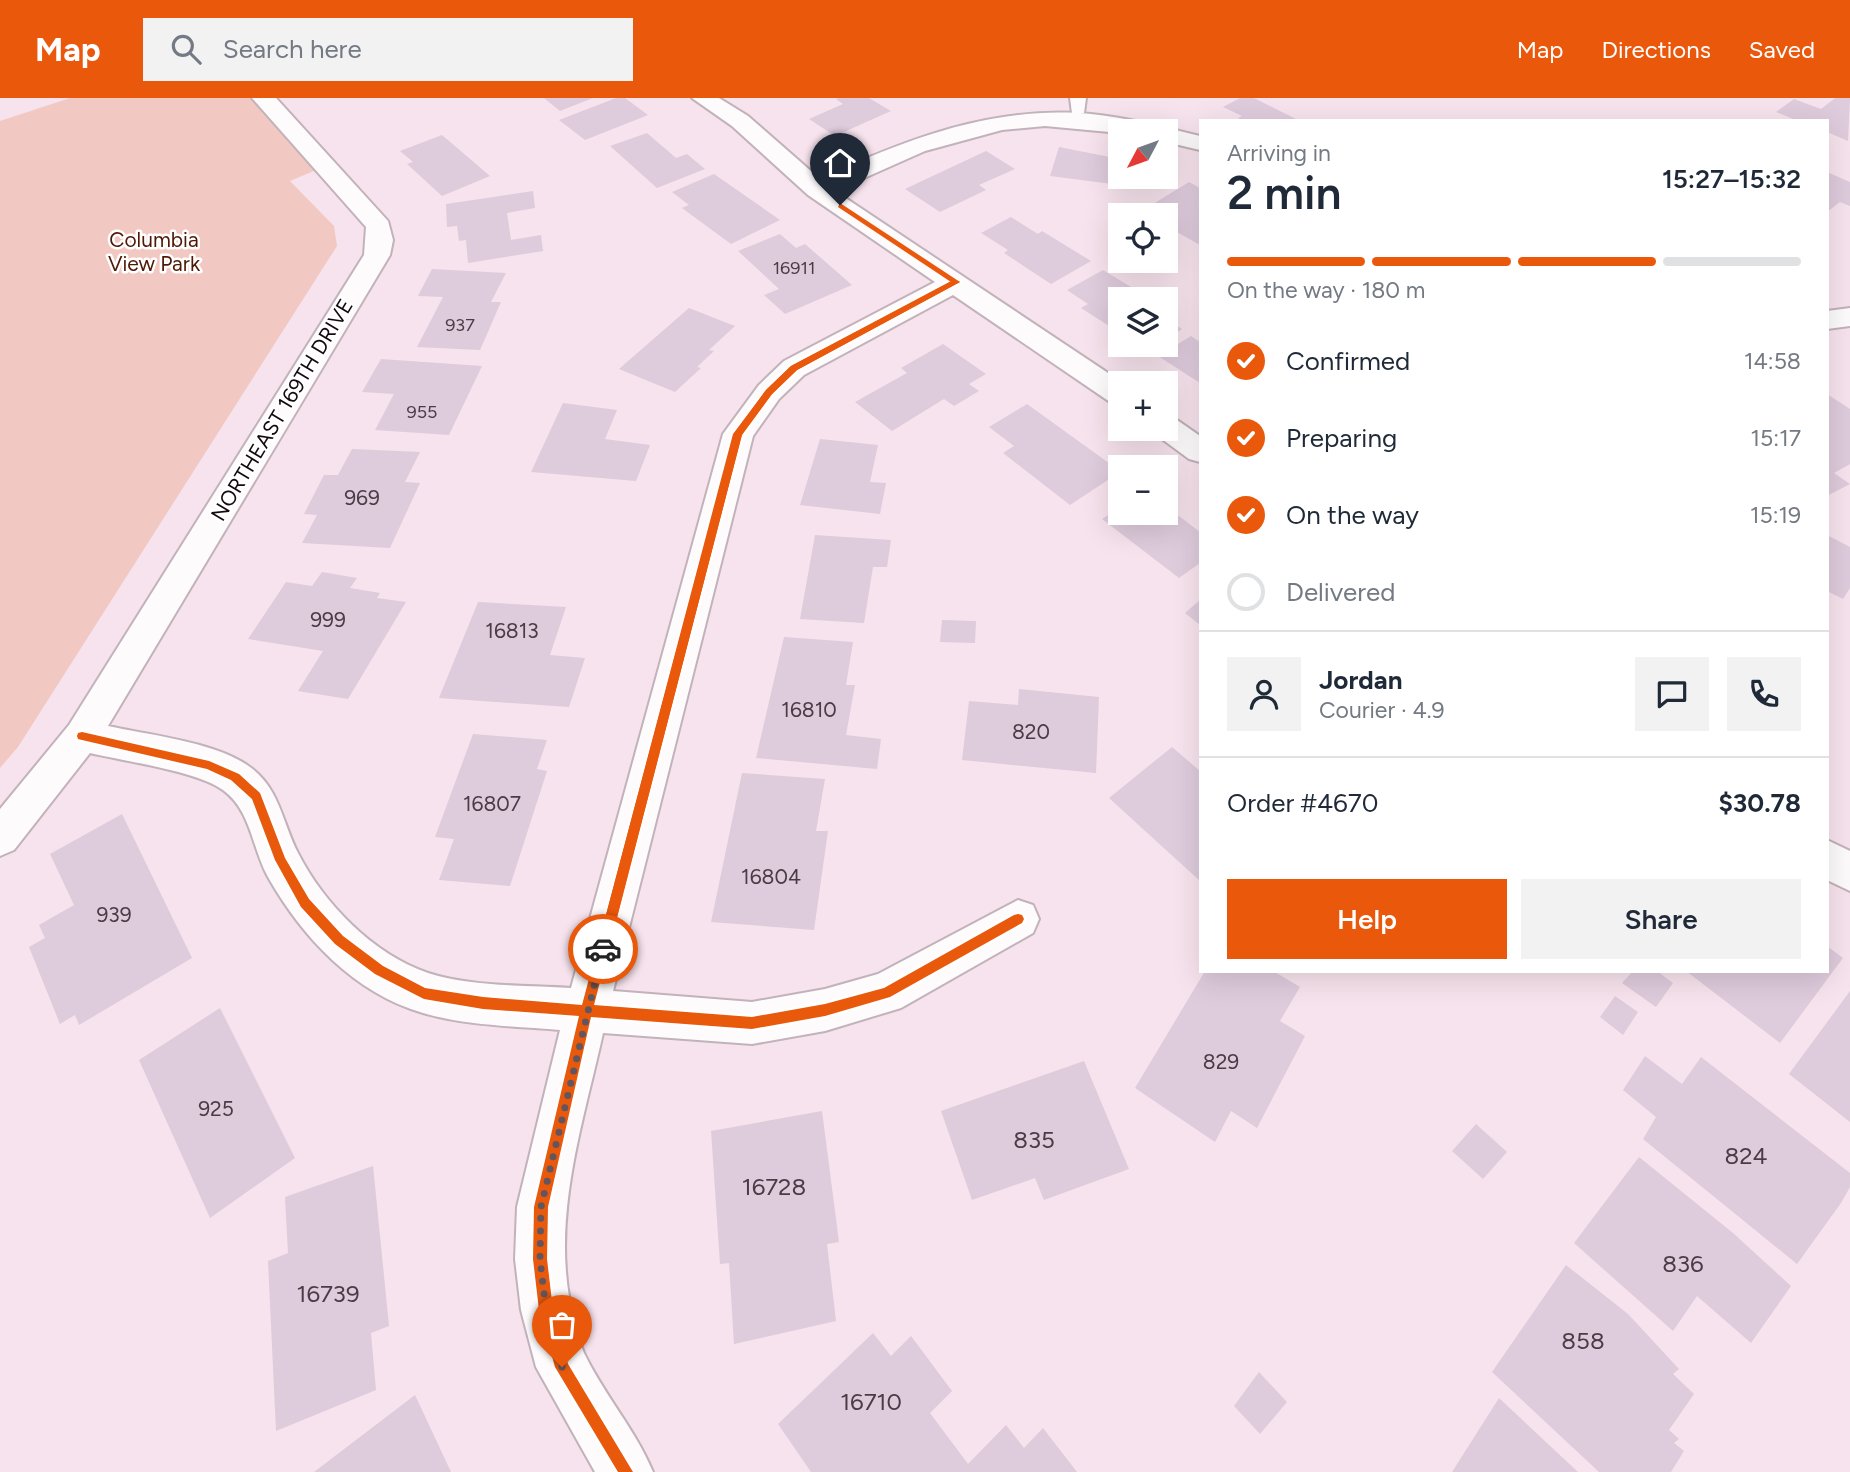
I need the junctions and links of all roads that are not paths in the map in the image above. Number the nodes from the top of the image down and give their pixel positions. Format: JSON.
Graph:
{"nodes":[{"id":1,"x":263,"y":98,"type":"edge"},
{"id":2,"x":703,"y":98,"type":"edge"},
{"id":3,"x":1078,"y":104,"type":"edge"},
{"id":4,"x":1199,"y":143,"type":"edge"},
{"id":5,"x":817,"y":190,"type":"junction"},
{"id":6,"x":956,"y":282,"type":"junction"},
{"id":7,"x":1850,"y":317,"type":"edge"},
{"id":8,"x":1829,"y":320,"type":"edge"},
{"id":9,"x":1108,"y":388,"type":"edge"},
{"id":10,"x":1178,"y":435,"type":"edge"},
{"id":11,"x":1199,"y":450,"type":"edge"},
{"id":12,"x":82,"y":736,"type":"junction"},
{"id":13,"x":0,"y":838,"type":"edge"},
{"id":14,"x":1829,"y":859,"type":"edge"},
{"id":15,"x":1850,"y":873,"type":"edge"},
{"id":16,"x":1018,"y":919,"type":"dead end"},
{"id":17,"x":586,"y":1012,"type":"junction"},
{"id":18,"x":626,"y":1472,"type":"edge"}],
"edges":[{"from":1,"to":12,"type":"street","name":"NORTHEAST 169TH DRIVE"},
{"from":2,"to":5,"type":"street"},
{"from":3,"to":4,"type":"street"},
{"from":3,"to":5,"type":"street"},
{"from":5,"to":6,"type":"street"},
{"from":6,"to":9,"type":"street"},
{"from":6,"to":17,"type":"street"},
{"from":7,"to":8,"type":"street"},
{"from":10,"to":11,"type":"street"},
{"from":12,"to":13,"type":"street","name":"NORTHEAST 169TH DRIVE"},
{"from":12,"to":17,"type":"street"},
{"from":14,"to":15,"type":"street"},
{"from":16,"to":17,"type":"street"},
{"from":17,"to":18,"type":"street"}]}
